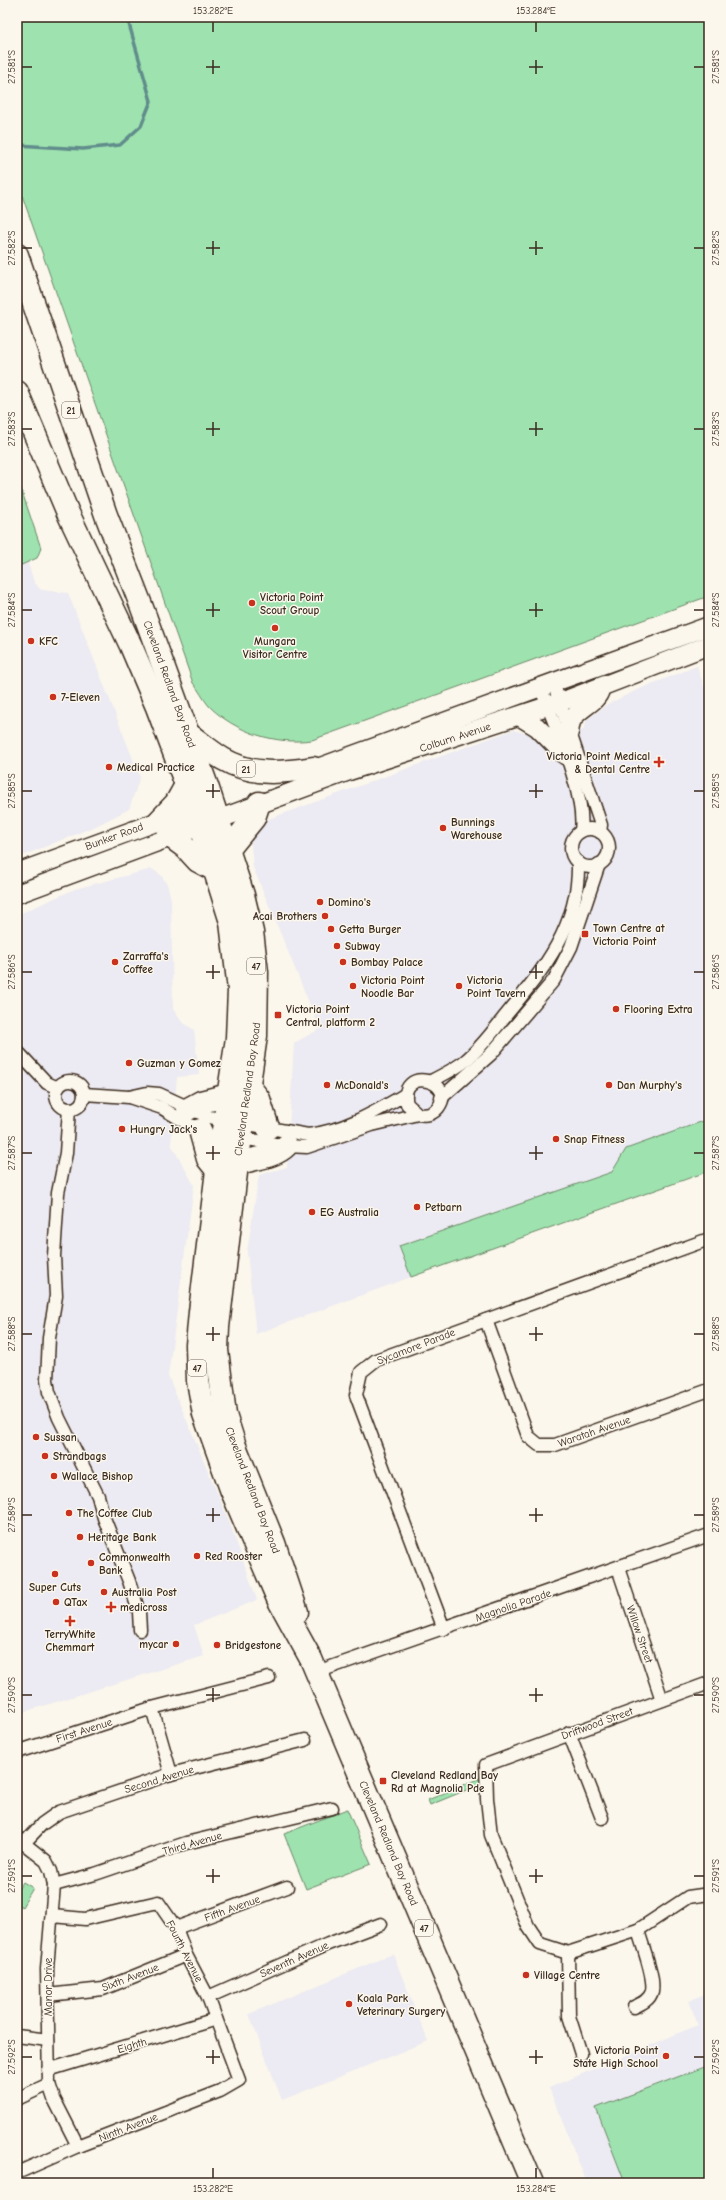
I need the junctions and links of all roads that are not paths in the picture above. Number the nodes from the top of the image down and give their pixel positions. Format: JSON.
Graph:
{"nodes":[{"id":1,"x":17,"y":255,"type":"edge"},
{"id":2,"x":17,"y":392,"type":"edge"},
{"id":3,"x":709,"y":626,"type":"edge"},
{"id":4,"x":709,"y":645,"type":"edge"},
{"id":5,"x":546,"y":684,"type":"junction"},
{"id":6,"x":600,"y":688,"type":"junction"},
{"id":7,"x":553,"y":704,"type":"junction"},
{"id":8,"x":519,"y":716,"type":"junction"},
{"id":9,"x":569,"y":732,"type":"junction"},
{"id":10,"x":188,"y":734,"type":"junction"},
{"id":11,"x":565,"y":755,"type":"junction"},
{"id":12,"x":313,"y":768,"type":"junction"},
{"id":13,"x":186,"y":784,"type":"junction"},
{"id":14,"x":259,"y":803,"type":"junction"},
{"id":15,"x":207,"y":815,"type":"junction"},
{"id":16,"x":165,"y":829,"type":"junction"},
{"id":17,"x":581,"y":831,"type":"junction"},
{"id":18,"x":600,"y":832,"type":"junction"},
{"id":19,"x":228,"y":850,"type":"junction"},
{"id":20,"x":578,"y":862,"type":"junction"},
{"id":21,"x":599,"y":864,"type":"junction"},
{"id":22,"x":215,"y":870,"type":"junction"},
{"id":23,"x":17,"y":873,"type":"edge"},
{"id":24,"x":17,"y":894,"type":"edge"},
{"id":25,"x":17,"y":1051,"type":"edge"},
{"id":26,"x":432,"y":1082,"type":"junction"},
{"id":27,"x":249,"y":1086,"type":"junction"},
{"id":28,"x":58,"y":1088,"type":"junction"},
{"id":29,"x":84,"y":1094,"type":"junction"},
{"id":30,"x":229,"y":1094,"type":"junction"},
{"id":31,"x":406,"y":1094,"type":"junction"},
{"id":32,"x":129,"y":1096,"type":"junction"},
{"id":33,"x":441,"y":1098,"type":"junction"},
{"id":34,"x":69,"y":1109,"type":"junction"},
{"id":35,"x":188,"y":1109,"type":"junction"},
{"id":36,"x":418,"y":1114,"type":"junction"},
{"id":37,"x":268,"y":1128,"type":"junction"},
{"id":38,"x":233,"y":1129,"type":"junction"},
{"id":39,"x":200,"y":1130,"type":"junction"},
{"id":40,"x":286,"y":1146,"type":"junction"},
{"id":41,"x":227,"y":1167,"type":"junction"},
{"id":42,"x":709,"y":1239,"type":"edge"},
{"id":43,"x":486,"y":1320,"type":"junction"},
{"id":44,"x":709,"y":1390,"type":"edge"},
{"id":45,"x":709,"y":1535,"type":"edge"},
{"id":46,"x":618,"y":1568,"type":"junction"},
{"id":47,"x":444,"y":1629,"type":"junction"},
{"id":48,"x":140,"y":1630,"type":"dead end"},
{"id":49,"x":314,"y":1666,"type":"junction"},
{"id":50,"x":269,"y":1678,"type":"dead end"},
{"id":51,"x":709,"y":1683,"type":"edge"},
{"id":52,"x":662,"y":1700,"type":"junction"},
{"id":53,"x":152,"y":1708,"type":"junction"},
{"id":54,"x":569,"y":1734,"type":"junction"},
{"id":55,"x":305,"y":1740,"type":"dead end"},
{"id":56,"x":17,"y":1752,"type":"edge"},
{"id":57,"x":171,"y":1774,"type":"junction"},
{"id":58,"x":332,"y":1808,"type":"dead end"},
{"id":59,"x":602,"y":1818,"type":"dead end"},
{"id":60,"x":21,"y":1840,"type":"edge"},
{"id":61,"x":54,"y":1885,"type":"junction"},
{"id":62,"x":287,"y":1887,"type":"dead end"},
{"id":63,"x":709,"y":1894,"type":"edge"},
{"id":64,"x":52,"y":1916,"type":"junction"},
{"id":65,"x":382,"y":1924,"type":"dead end"},
{"id":66,"x":176,"y":1928,"type":"junction"},
{"id":67,"x":638,"y":1930,"type":"junction"},
{"id":68,"x":568,"y":1953,"type":"junction"},
{"id":69,"x":186,"y":1955,"type":"junction"},
{"id":70,"x":48,"y":1996,"type":"junction"},
{"id":71,"x":208,"y":1997,"type":"junction"},
{"id":72,"x":634,"y":2007,"type":"dead end"},
{"id":73,"x":216,"y":2019,"type":"junction"},
{"id":74,"x":17,"y":2036,"type":"edge"},
{"id":75,"x":48,"y":2040,"type":"junction"},
{"id":76,"x":581,"y":2054,"type":"dead end"},
{"id":77,"x":48,"y":2070,"type":"junction"},
{"id":78,"x":239,"y":2080,"type":"joint"},
{"id":79,"x":49,"y":2084,"type":"junction"},
{"id":80,"x":17,"y":2099,"type":"edge"},
{"id":81,"x":78,"y":2146,"type":"junction"},
{"id":82,"x":17,"y":2173,"type":"edge"},
{"id":83,"x":532,"y":2183,"type":"edge"}],
"edges":[{"from":1,"to":10,"type":"highway","name":"Cleveland Redland Bay Road","number":"21"},
{"from":2,"to":13,"type":"highway","name":"Cleveland Redland Bay Road"},
{"from":3,"to":5,"type":"main road","name":"Colburn Avenue","number":"21"},
{"from":4,"to":6,"type":"main road","name":"Colburn Avenue"},
{"from":5,"to":7,"type":"street"},
{"from":5,"to":12,"type":"main road","name":"Colburn Avenue","number":"21"},
{"from":6,"to":7,"type":"main road","name":"Colburn Avenue"},
{"from":6,"to":9,"type":"main road"},
{"from":7,"to":8,"type":"main road","name":"Colburn Avenue"},
{"from":7,"to":9,"type":"street"},
{"from":7,"to":11,"type":"street"},
{"from":8,"to":11,"type":"main road"},
{"from":8,"to":14,"type":"main road","name":"Colburn Avenue"},
{"from":9,"to":18,"type":"street"},
{"from":10,"to":12,"type":"highway","number":"21"},
{"from":10,"to":15,"type":"highway","name":"Cleveland Redland Bay Road","number":"47"},
{"from":11,"to":17,"type":"street"},
{"from":12,"to":15,"type":"main road","name":"Colburn Avenue"},
{"from":13,"to":15,"type":"highway","name":"Cleveland Redland Bay Road"},
{"from":13,"to":16,"type":"highway"},
{"from":14,"to":15,"type":"main road","name":"Colburn Avenue"},
{"from":14,"to":19,"type":"highway"},
{"from":15,"to":16,"type":"main road","name":"Bunker Road"},
{"from":15,"to":19,"type":"highway","name":"Cleveland Redland Bay Road","number":"47"},
{"from":15,"to":22,"type":"highway","name":"Cleveland Redland Bay Road","number":"47"},
{"from":16,"to":22,"type":"highway"},
{"from":16,"to":23,"type":"main road","name":"Bunker Road"},
{"from":16,"to":24,"type":"main road","name":"Bunker Road"},
{"from":17,"to":18,"type":"street"},
{"from":17,"to":20,"type":"street"},
{"from":18,"to":21,"type":"street"},
{"from":19,"to":27,"type":"highway","name":"Cleveland Redland Bay Road","number":"47"},
{"from":20,"to":21,"type":"street"},
{"from":20,"to":26,"type":"street"},
{"from":21,"to":33,"type":"street"},
{"from":22,"to":30,"type":"highway","name":"Cleveland Redland Bay Road","number":"47"},
{"from":25,"to":28,"type":"street"},
{"from":26,"to":31,"type":"street"},
{"from":26,"to":33,"type":"street"},
{"from":27,"to":37,"type":"highway"},
{"from":27,"to":38,"type":"highway","name":"Cleveland Redland Bay Road","number":"47"},
{"from":28,"to":29,"type":"street"},
{"from":28,"to":34,"type":"street"},
{"from":29,"to":32,"type":"street"},
{"from":29,"to":34,"type":"street"},
{"from":30,"to":35,"type":"highway"},
{"from":30,"to":38,"type":"highway","name":"Cleveland Redland Bay Road","number":"47"},
{"from":31,"to":36,"type":"street"},
{"from":31,"to":37,"type":"street"},
{"from":32,"to":35,"type":"street"},
{"from":32,"to":39,"type":"street"},
{"from":33,"to":36,"type":"street"},
{"from":34,"to":48,"type":"street"},
{"from":35,"to":38,"type":"street"},
{"from":36,"to":40,"type":"street"},
{"from":37,"to":38,"type":"street"},
{"from":38,"to":39,"type":"street"},
{"from":38,"to":40,"type":"street"},
{"from":38,"to":41,"type":"highway","name":"Cleveland Redland Bay Road","number":"47"},
{"from":39,"to":41,"type":"highway"},
{"from":40,"to":41,"type":"highway"},
{"from":41,"to":49,"type":"highway","name":"Cleveland Redland Bay Road","number":"47"},
{"from":42,"to":43,"type":"street","name":"Sycamore Parade"},
{"from":43,"to":44,"type":"street","name":"Waratah Avenue"},
{"from":43,"to":47,"type":"street","name":"Sycamore Parade"},
{"from":45,"to":46,"type":"street","name":"Magnolia Parade"},
{"from":46,"to":47,"type":"street","name":"Magnolia Parade"},
{"from":46,"to":52,"type":"street","name":"Willow Street"},
{"from":47,"to":49,"type":"street","name":"Magnolia Parade"},
{"from":49,"to":83,"type":"highway","name":"Cleveland Redland Bay Road","number":"47"},
{"from":50,"to":53,"type":"street","name":"First Avenue"},
{"from":51,"to":52,"type":"street","name":"Driftwood Street"},
{"from":52,"to":54,"type":"street","name":"Driftwood Street"},
{"from":53,"to":56,"type":"street","name":"First Avenue"},
{"from":53,"to":57,"type":"street"},
{"from":54,"to":59,"type":"street"},
{"from":54,"to":68,"type":"street","name":"Driftwood Street"},
{"from":55,"to":57,"type":"street","name":"Second Avenue"},
{"from":57,"to":60,"type":"street","name":"Second Avenue"},
{"from":58,"to":61,"type":"street","name":"Third Avenue"},
{"from":60,"to":61,"type":"street","name":"Manor Drive"},
{"from":61,"to":64,"type":"street","name":"Manor Drive"},
{"from":62,"to":66,"type":"street","name":"Fifth Avenue"},
{"from":63,"to":67,"type":"street"},
{"from":64,"to":66,"type":"street","name":"Fourth Avenue"},
{"from":64,"to":70,"type":"street","name":"Manor Drive"},
{"from":65,"to":71,"type":"street","name":"Seventh Avenue"},
{"from":66,"to":69,"type":"street","name":"Fourth Avenue"},
{"from":67,"to":68,"type":"street"},
{"from":67,"to":72,"type":"street"},
{"from":68,"to":76,"type":"street"},
{"from":69,"to":70,"type":"street","name":"Sixth Avenue"},
{"from":69,"to":71,"type":"street","name":"Fourth Avenue"},
{"from":70,"to":75,"type":"street","name":"Manor Drive"},
{"from":71,"to":73,"type":"street","name":"Fourth Avenue"},
{"from":73,"to":77,"type":"street","name":"Eighth"},
{"from":73,"to":78,"type":"street","name":"Fourth Avenue"},
{"from":74,"to":75,"type":"street"},
{"from":75,"to":77,"type":"street","name":"Manor Drive"},
{"from":77,"to":79,"type":"street","name":"Manor Drive"},
{"from":78,"to":81,"type":"street","name":"Ninth Avenue"},
{"from":79,"to":80,"type":"street"},
{"from":79,"to":81,"type":"street","name":"Manor Drive"},
{"from":81,"to":82,"type":"street","name":"Ninth Avenue"}]}
